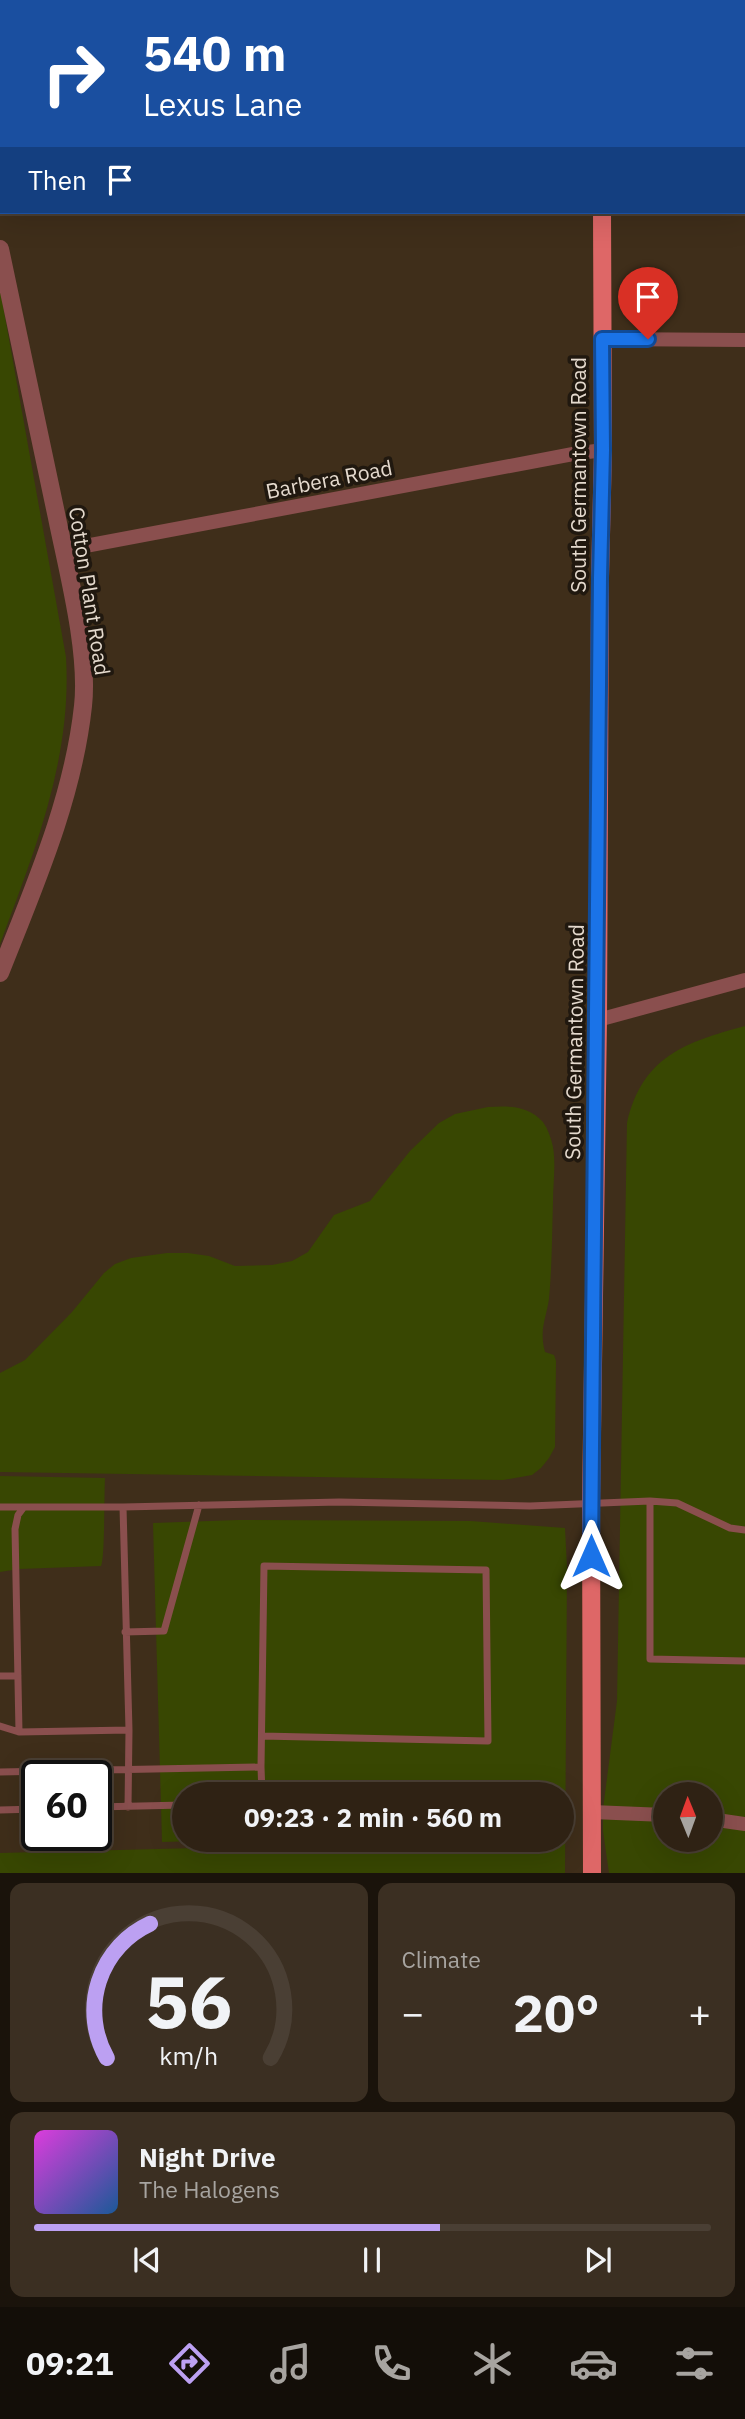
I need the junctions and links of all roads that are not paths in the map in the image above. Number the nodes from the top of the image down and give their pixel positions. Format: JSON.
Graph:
{"nodes":[{"id":1,"x":602,"y":214,"type":"edge"},
{"id":2,"x":0,"y":249,"type":"edge"},
{"id":3,"x":602,"y":339,"type":"junction"},
{"id":4,"x":745,"y":340,"type":"edge"},
{"id":5,"x":603,"y":450,"type":"junction"},
{"id":6,"x":64,"y":550,"type":"junction"},
{"id":7,"x":0,"y":973,"type":"edge"},
{"id":8,"x":745,"y":979,"type":"edge"},
{"id":9,"x":598,"y":1020,"type":"junction"},
{"id":10,"x":650,"y":1500,"type":"junction"},
{"id":11,"x":591,"y":1503,"type":"junction"},
{"id":12,"x":199,"y":1505,"type":"junction"},
{"id":13,"x":0,"y":1507,"type":"edge"},
{"id":14,"x":24,"y":1507,"type":"junction"},
{"id":15,"x":123,"y":1507,"type":"junction"},
{"id":16,"x":745,"y":1530,"type":"edge"},
{"id":17,"x":125,"y":1632,"type":"junction"},
{"id":18,"x":745,"y":1661,"type":"edge"},
{"id":19,"x":0,"y":1676,"type":"edge"},
{"id":20,"x":18,"y":1676,"type":"junction"},
{"id":21,"x":0,"y":1726,"type":"edge"},
{"id":22,"x":129,"y":1730,"type":"junction"},
{"id":23,"x":19,"y":1732,"type":"junction"},
{"id":24,"x":262,"y":1736,"type":"junction"},
{"id":25,"x":261,"y":1767,"type":"junction"},
{"id":26,"x":129,"y":1770,"type":"junction"},
{"id":27,"x":0,"y":1772,"type":"edge"},
{"id":28,"x":262,"y":1782,"type":"edge"},
{"id":29,"x":172,"y":1805,"type":"edge"},
{"id":30,"x":112,"y":1807,"type":"edge"},
{"id":31,"x":128,"y":1807,"type":"junction"},
{"id":32,"x":21,"y":1809,"type":"edge"},
{"id":33,"x":0,"y":1810,"type":"edge"},
{"id":34,"x":592,"y":1812,"type":"junction"},
{"id":35,"x":653,"y":1815,"type":"edge"},
{"id":36,"x":723,"y":1821,"type":"edge"},
{"id":37,"x":745,"y":1824,"type":"edge"},
{"id":38,"x":592,"y":1873,"type":"edge"}],
"edges":[{"from":1,"to":3,"type":"main road","name":"South Germantown Road"},
{"from":2,"to":6,"type":"street","name":"Cotton Plant Road"},
{"from":3,"to":4,"type":"street"},
{"from":3,"to":5,"type":"main road","name":"South Germantown Road"},
{"from":5,"to":6,"type":"street","name":"Barbera Road"},
{"from":5,"to":9,"type":"main road","name":"South Germantown Road"},
{"from":6,"to":7,"type":"street","name":"Cotton Plant Road"},
{"from":8,"to":9,"type":"street"},
{"from":9,"to":11,"type":"main road","name":"South Germantown Road"},
{"from":10,"to":11,"type":"lane"},
{"from":10,"to":16,"type":"lane"},
{"from":10,"to":18,"type":"lane"},
{"from":11,"to":12,"type":"lane"},
{"from":11,"to":34,"type":"main road","name":"South Germantown Road"},
{"from":12,"to":15,"type":"lane"},
{"from":12,"to":17,"type":"lane"},
{"from":13,"to":14,"type":"lane"},
{"from":14,"to":15,"type":"lane"},
{"from":14,"to":20,"type":"lane"},
{"from":15,"to":17,"type":"lane"},
{"from":17,"to":22,"type":"lane"},
{"from":19,"to":20,"type":"lane"},
{"from":20,"to":23,"type":"lane"},
{"from":21,"to":23,"type":"lane"},
{"from":22,"to":23,"type":"lane"},
{"from":22,"to":26,"type":"lane"},
{"from":24,"to":24,"type":"lane"},
{"from":24,"to":25,"type":"lane"},
{"from":25,"to":26,"type":"lane"},
{"from":25,"to":28,"type":"lane"},
{"from":26,"to":27,"type":"lane"},
{"from":26,"to":31,"type":"lane"},
{"from":29,"to":31,"type":"lane"},
{"from":30,"to":31,"type":"lane"},
{"from":32,"to":33,"type":"lane"},
{"from":34,"to":35,"type":"street"},
{"from":34,"to":38,"type":"main road","name":"South Germantown Road"},
{"from":36,"to":37,"type":"street"}]}
